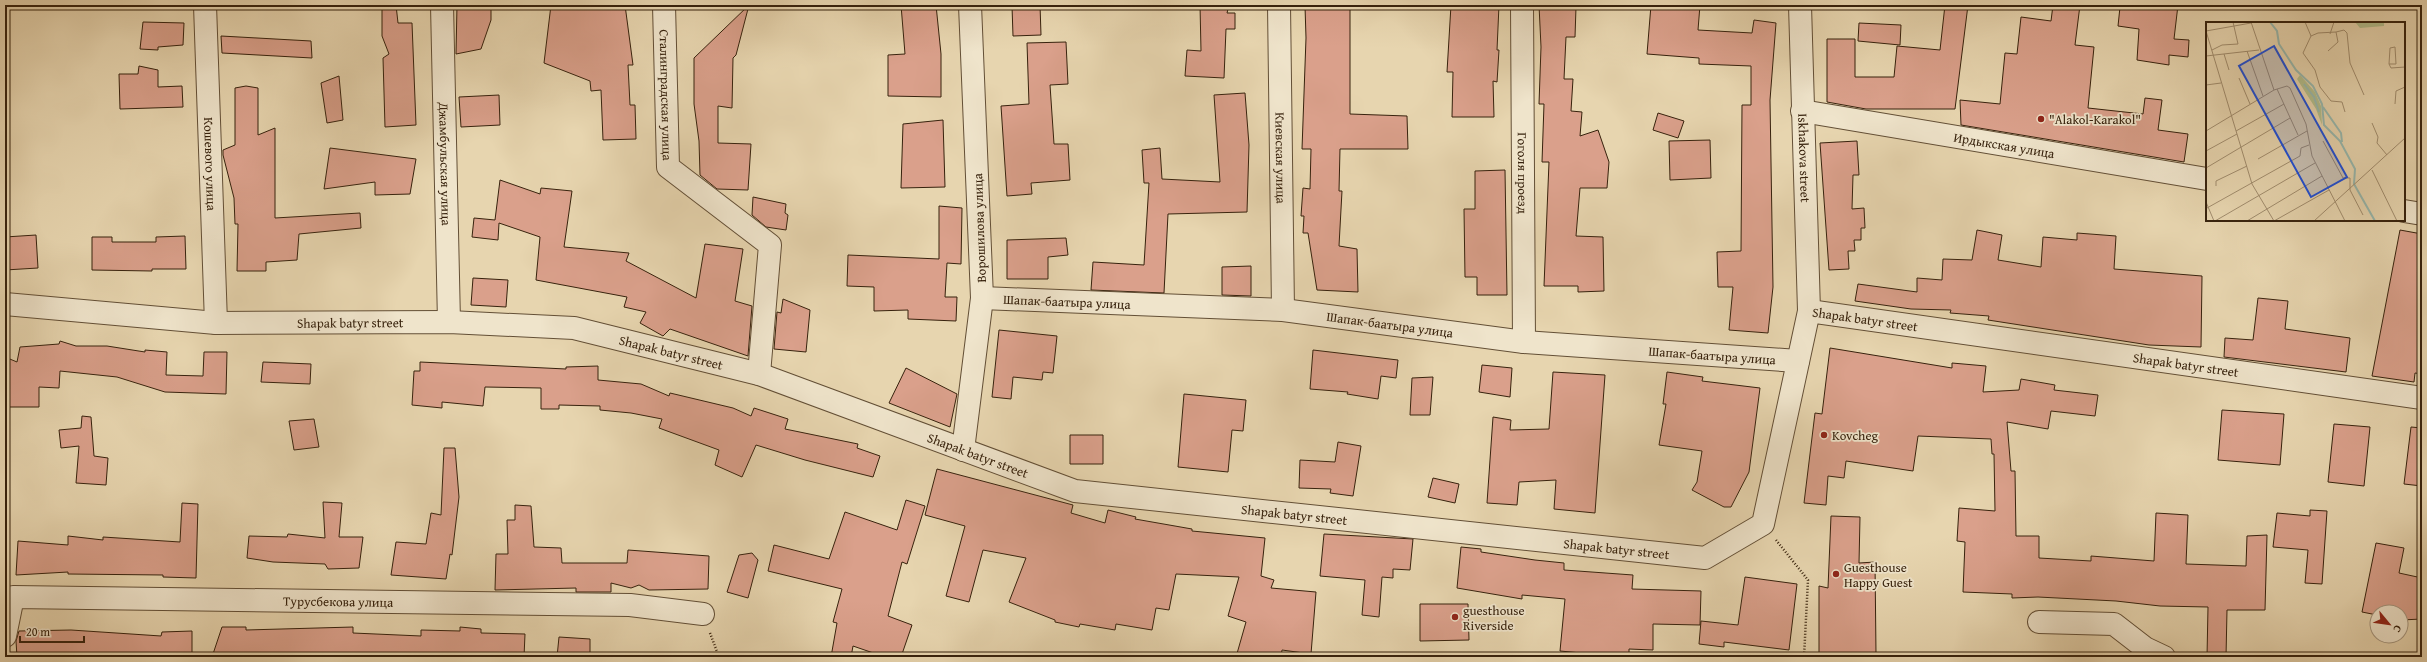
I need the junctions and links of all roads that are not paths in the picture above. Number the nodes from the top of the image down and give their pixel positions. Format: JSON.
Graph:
{"nodes":[{"id":1,"x":205,"y":5,"type":"edge"},
{"id":2,"x":442,"y":5,"type":"edge"},
{"id":3,"x":664,"y":5,"type":"edge"},
{"id":4,"x":970,"y":5,"type":"edge"},
{"id":5,"x":1279,"y":5,"type":"edge"},
{"id":6,"x":1522,"y":5,"type":"edge"},
{"id":7,"x":1800,"y":5,"type":"edge"},
{"id":8,"x":1802,"y":111,"type":"junction"},
{"id":9,"x":2206,"y":179,"type":"edge"},
{"id":10,"x":2405,"y":211,"type":"edge"},
{"id":11,"x":2422,"y":214,"type":"edge"},
{"id":12,"x":982,"y":298,"type":"junction"},
{"id":13,"x":5,"y":304,"type":"edge"},
{"id":14,"x":1283,"y":310,"type":"junction"},
{"id":15,"x":1809,"y":311,"type":"junction"},
{"id":16,"x":449,"y":322,"type":"junction"},
{"id":17,"x":216,"y":323,"type":"junction"},
{"id":18,"x":1524,"y":342,"type":"junction"},
{"id":19,"x":1798,"y":361,"type":"junction"},
{"id":20,"x":759,"y":374,"type":"junction"},
{"id":21,"x":2422,"y":398,"type":"edge"},
{"id":22,"x":963,"y":450,"type":"junction"},
{"id":23,"x":703,"y":614,"type":"dead end"},
{"id":24,"x":2039,"y":622,"type":"dead end"},
{"id":25,"x":5,"y":636,"type":"edge"},
{"id":26,"x":2164,"y":657,"type":"edge"}],
"edges":[{"from":1,"to":17,"type":"street","name":"Кошевого улица"},
{"from":2,"to":16,"type":"street","name":"Джамбульская улица"},
{"from":3,"to":20,"type":"street","name":"Сталинградская улица"},
{"from":4,"to":12,"type":"street","name":"Ворошилова улица"},
{"from":5,"to":14,"type":"street","name":"Киевская улица"},
{"from":6,"to":18,"type":"street","name":"Гоголя проезд"},
{"from":7,"to":8,"type":"street","name":"Iskhakova street"},
{"from":8,"to":9,"type":"street","name":"Ирдыкская улица"},
{"from":8,"to":15,"type":"street","name":"Iskhakova street"},
{"from":10,"to":11,"type":"street"},
{"from":12,"to":14,"type":"street","name":"Шапак-баатыра улица"},
{"from":12,"to":22,"type":"street","name":"Ворошилова улица"},
{"from":13,"to":17,"type":"street","name":"Shapak batyr street"},
{"from":14,"to":18,"type":"street","name":"Шапак-баатыра улица"},
{"from":15,"to":19,"type":"street","name":"Shapak batyr street"},
{"from":15,"to":21,"type":"street","name":"Shapak batyr street"},
{"from":16,"to":17,"type":"street","name":"Shapak batyr street"},
{"from":16,"to":20,"type":"street","name":"Shapak batyr street"},
{"from":18,"to":19,"type":"street","name":"Шапак-баатыра улица"},
{"from":19,"to":22,"type":"street","name":"Shapak batyr street"},
{"from":20,"to":22,"type":"street","name":"Shapak batyr street"},
{"from":23,"to":25,"type":"street","name":"Турусбекова улица"},
{"from":24,"to":26,"type":"street"}]}
